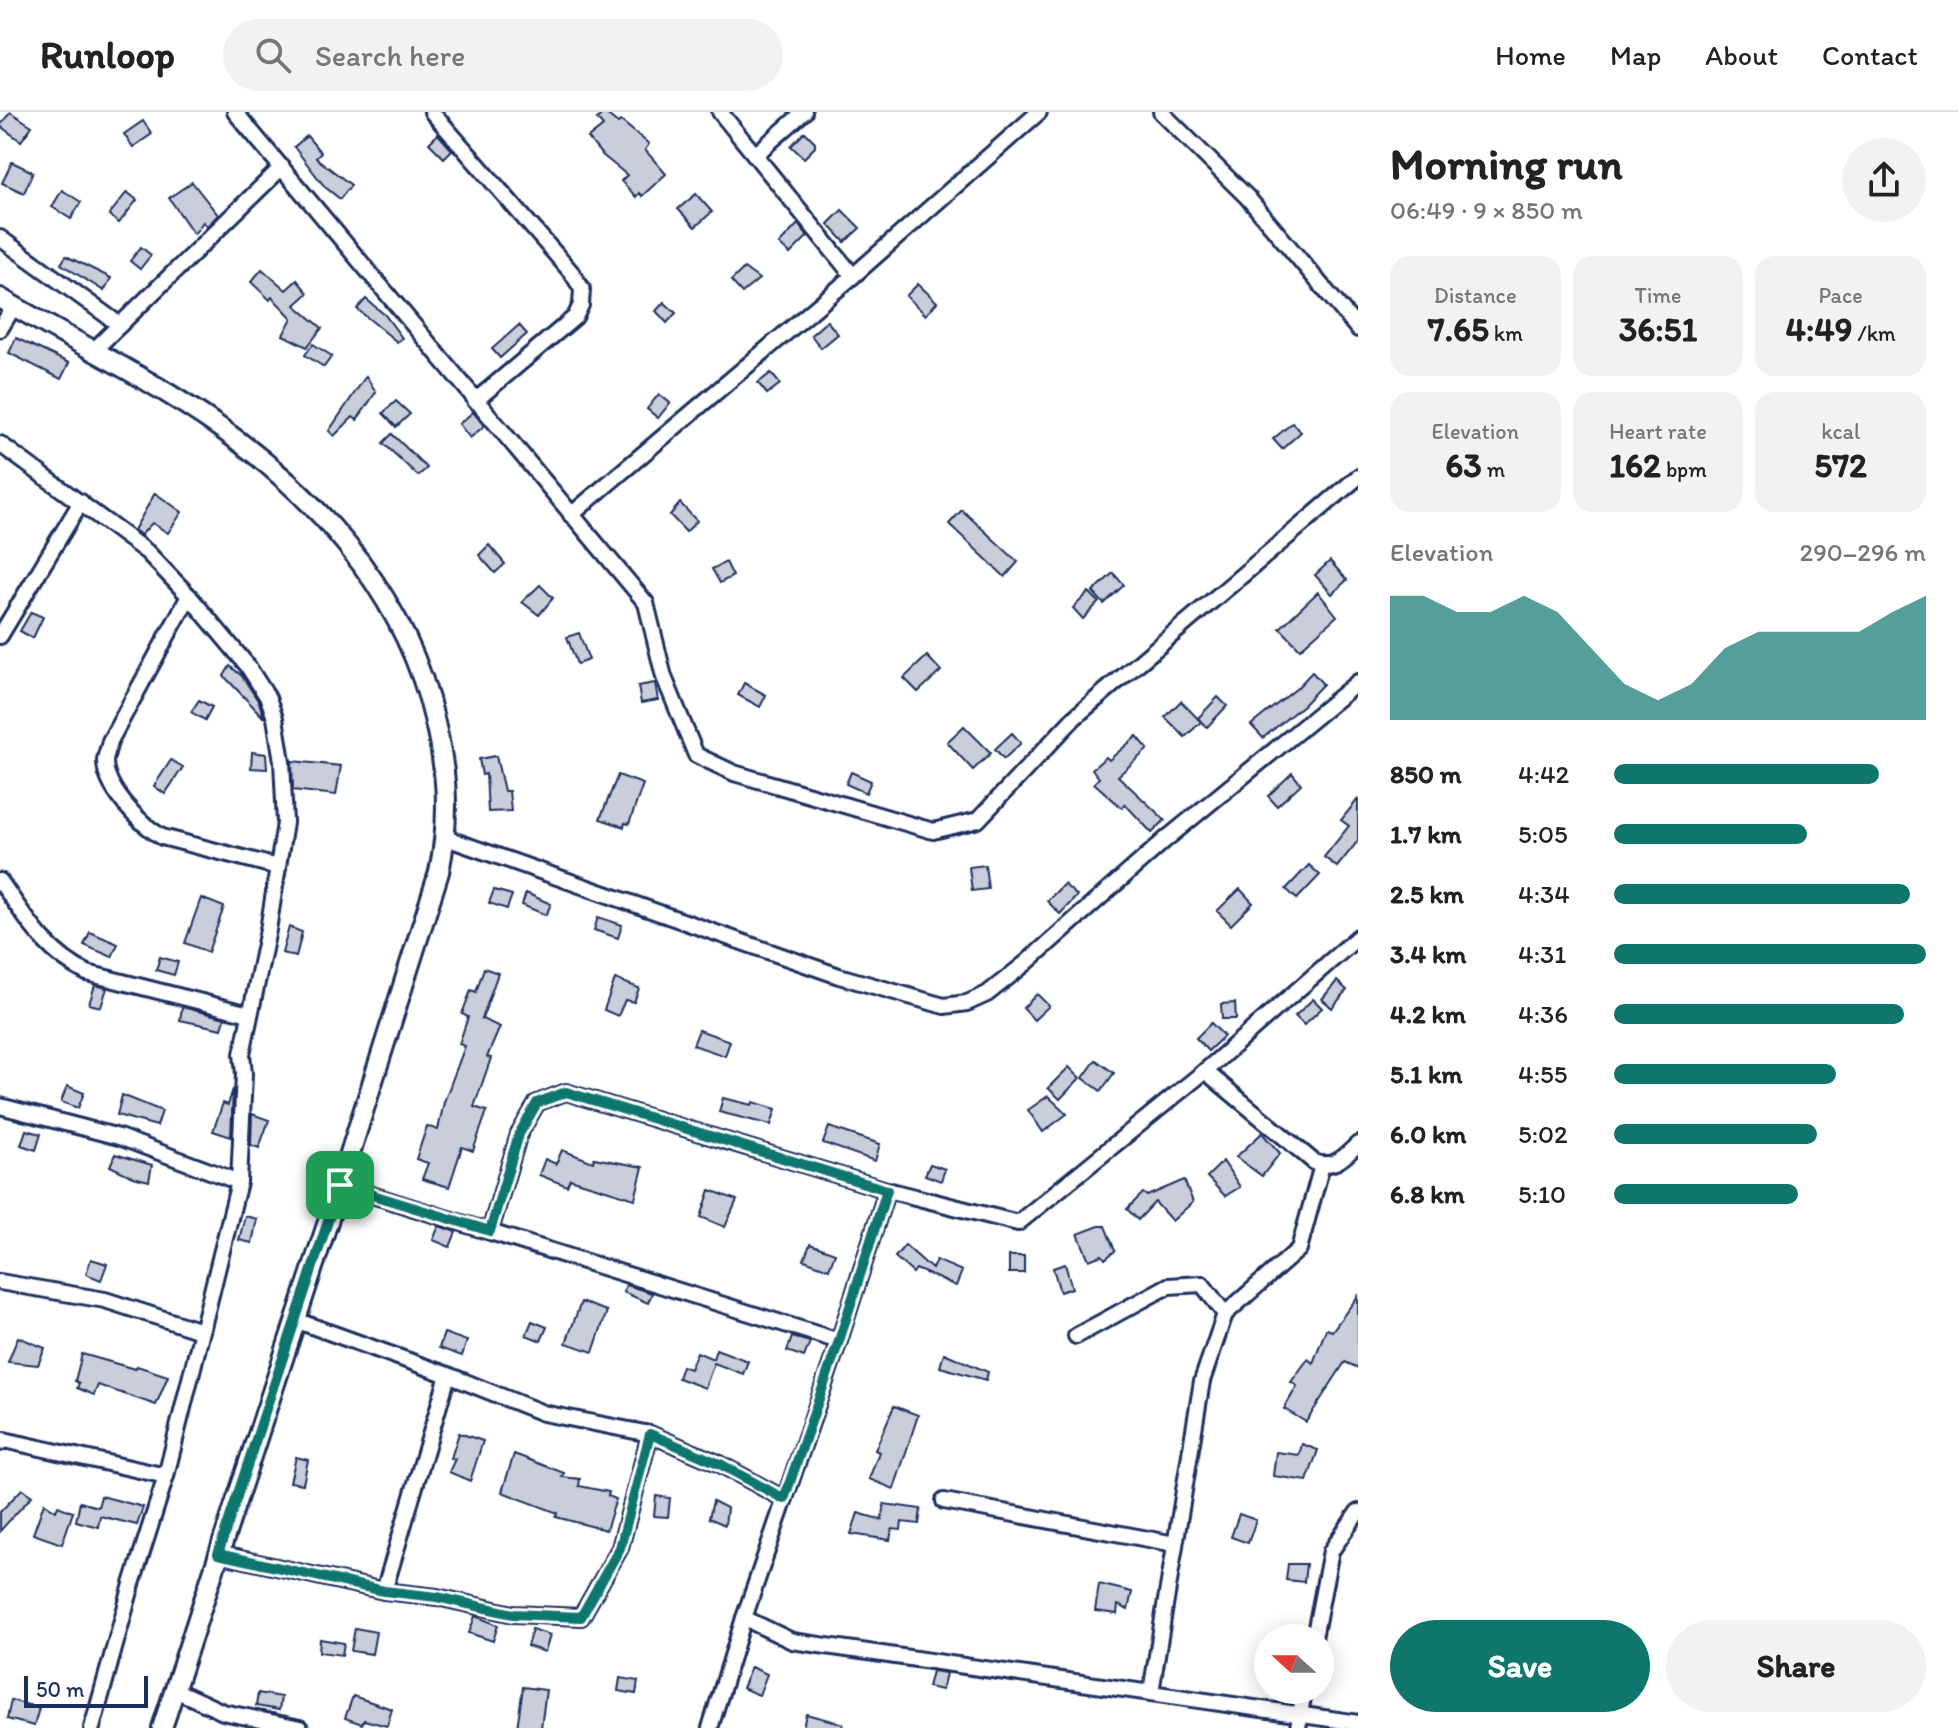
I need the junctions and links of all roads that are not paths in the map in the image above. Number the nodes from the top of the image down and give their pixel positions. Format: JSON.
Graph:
{"nodes":[{"id":1,"x":235,"y":112,"type":"edge"},
{"id":2,"x":432,"y":112,"type":"edge"},
{"id":3,"x":720,"y":112,"type":"edge"},
{"id":4,"x":804,"y":112,"type":"edge"},
{"id":5,"x":1039,"y":112,"type":"edge"},
{"id":6,"x":1161,"y":112,"type":"edge"},
{"id":7,"x":755,"y":155,"type":"junction"},
{"id":8,"x":282,"y":167,"type":"junction"},
{"id":9,"x":0,"y":238,"type":"edge"},
{"id":10,"x":853,"y":276,"type":"junction"},
{"id":11,"x":7,"y":302,"type":"edge"},
{"id":12,"x":120,"y":325,"type":"junction"},
{"id":13,"x":0,"y":329,"type":"edge"},
{"id":14,"x":1358,"y":329,"type":"edge"},
{"id":15,"x":93,"y":351,"type":"junction"},
{"id":16,"x":475,"y":401,"type":"junction"},
{"id":17,"x":0,"y":444,"type":"edge"},
{"id":18,"x":1358,"y":477,"type":"edge"},
{"id":19,"x":81,"y":502,"type":"junction"},
{"id":20,"x":571,"y":515,"type":"junction"},
{"id":21,"x":189,"y":596,"type":"junction"},
{"id":22,"x":0,"y":636,"type":"edge"},
{"id":23,"x":1358,"y":682,"type":"edge"},
{"id":24,"x":446,"y":838,"type":"junction"},
{"id":25,"x":278,"y":867,"type":"junction"},
{"id":26,"x":0,"y":881,"type":"edge"},
{"id":27,"x":1358,"y":937,"type":"edge"},
{"id":28,"x":249,"y":1014,"type":"junction"},
{"id":29,"x":1205,"y":1071,"type":"junction"},
{"id":30,"x":0,"y":1106,"type":"edge"},
{"id":31,"x":1358,"y":1144,"type":"edge"},
{"id":32,"x":1322,"y":1165,"type":"junction"},
{"id":33,"x":239,"y":1182,"type":"junction"},
{"id":34,"x":340,"y":1185,"type":"junction"},
{"id":35,"x":887,"y":1190,"type":"junction"},
{"id":36,"x":490,"y":1231,"type":"junction"},
{"id":37,"x":0,"y":1282,"type":"edge"},
{"id":38,"x":1225,"y":1314,"type":"junction"},
{"id":39,"x":295,"y":1320,"type":"junction"},
{"id":40,"x":201,"y":1331,"type":"junction"},
{"id":41,"x":1076,"y":1336,"type":"dead end"},
{"id":42,"x":839,"y":1341,"type":"junction"},
{"id":43,"x":448,"y":1375,"type":"junction"},
{"id":44,"x":650,"y":1434,"type":"junction"},
{"id":45,"x":0,"y":1443,"type":"edge"},
{"id":46,"x":166,"y":1476,"type":"junction"},
{"id":47,"x":784,"y":1499,"type":"junction"},
{"id":48,"x":944,"y":1501,"type":"dead end"},
{"id":49,"x":1358,"y":1512,"type":"edge"},
{"id":50,"x":1175,"y":1544,"type":"junction"},
{"id":51,"x":218,"y":1554,"type":"junction"},
{"id":52,"x":384,"y":1591,"type":"junction"},
{"id":53,"x":744,"y":1618,"type":"junction"},
{"id":54,"x":1317,"y":1624,"type":"edge"},
{"id":55,"x":175,"y":1690,"type":"junction"},
{"id":56,"x":1151,"y":1692,"type":"junction"},
{"id":57,"x":1299,"y":1720,"type":"edge"},
{"id":58,"x":1358,"y":1723,"type":"edge"},
{"id":59,"x":92,"y":1728,"type":"edge"},
{"id":60,"x":162,"y":1728,"type":"edge"},
{"id":61,"x":300,"y":1728,"type":"edge"},
{"id":62,"x":710,"y":1728,"type":"edge"}],
"edges":[{"from":1,"to":8,"type":"street"},
{"from":2,"to":16,"type":"street"},
{"from":3,"to":7,"type":"street"},
{"from":4,"to":7,"type":"street"},
{"from":5,"to":10,"type":"street"},
{"from":6,"to":14,"type":"street"},
{"from":7,"to":10,"type":"street"},
{"from":8,"to":12,"type":"street"},
{"from":8,"to":16,"type":"street"},
{"from":9,"to":12,"type":"street"},
{"from":10,"to":20,"type":"street"},
{"from":11,"to":13,"type":"street"},
{"from":11,"to":15,"type":"street"},
{"from":12,"to":15,"type":"street"},
{"from":15,"to":24,"type":"street"},
{"from":16,"to":20,"type":"street"},
{"from":17,"to":19,"type":"street"},
{"from":18,"to":20,"type":"street"},
{"from":19,"to":21,"type":"street"},
{"from":19,"to":22,"type":"street"},
{"from":21,"to":25,"type":"street"},
{"from":21,"to":25,"type":"street"},
{"from":23,"to":24,"type":"street"},
{"from":24,"to":34,"type":"street"},
{"from":25,"to":28,"type":"street"},
{"from":26,"to":28,"type":"street"},
{"from":27,"to":29,"type":"street"},
{"from":28,"to":33,"type":"street"},
{"from":29,"to":32,"type":"street"},
{"from":29,"to":35,"type":"street"},
{"from":30,"to":33,"type":"street"},
{"from":31,"to":32,"type":"street"},
{"from":32,"to":38,"type":"street"},
{"from":33,"to":40,"type":"street"},
{"from":34,"to":36,"type":"street"},
{"from":34,"to":39,"type":"street"},
{"from":35,"to":36,"type":"street"},
{"from":35,"to":42,"type":"street"},
{"from":36,"to":42,"type":"street"},
{"from":37,"to":40,"type":"street"},
{"from":38,"to":41,"type":"street"},
{"from":38,"to":50,"type":"street"},
{"from":39,"to":43,"type":"street"},
{"from":39,"to":51,"type":"street"},
{"from":40,"to":46,"type":"street"},
{"from":42,"to":47,"type":"street"},
{"from":43,"to":44,"type":"street"},
{"from":43,"to":52,"type":"street"},
{"from":44,"to":47,"type":"street"},
{"from":44,"to":52,"type":"street"},
{"from":45,"to":46,"type":"street"},
{"from":46,"to":59,"type":"street"},
{"from":47,"to":53,"type":"street"},
{"from":48,"to":50,"type":"street"},
{"from":49,"to":54,"type":"street"},
{"from":50,"to":56,"type":"street"},
{"from":51,"to":52,"type":"street"},
{"from":51,"to":55,"type":"street"},
{"from":53,"to":56,"type":"street"},
{"from":53,"to":62,"type":"street"},
{"from":55,"to":60,"type":"street"},
{"from":55,"to":61,"type":"street"},
{"from":56,"to":57,"type":"street"},
{"from":57,"to":58,"type":"street"}]}
